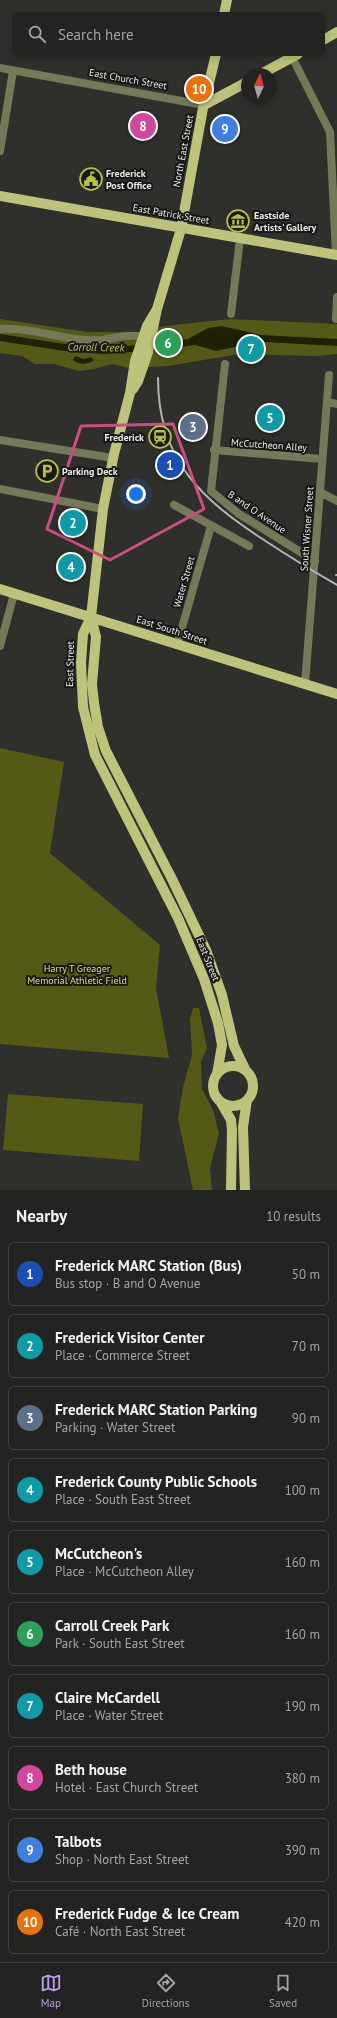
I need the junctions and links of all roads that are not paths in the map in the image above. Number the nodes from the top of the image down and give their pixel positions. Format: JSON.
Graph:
{"nodes":[{"id":1,"x":227,"y":0,"type":"edge"},
{"id":2,"x":224,"y":12,"type":"edge"},
{"id":3,"x":337,"y":32,"type":"edge"},
{"id":4,"x":325,"y":39,"type":"edge"},
{"id":5,"x":216,"y":56,"type":"edge"},
{"id":6,"x":295,"y":56,"type":"edge"},
{"id":7,"x":0,"y":68,"type":"edge"},
{"id":8,"x":273,"y":68,"type":"edge"},
{"id":9,"x":13,"y":71,"type":"junction"},
{"id":10,"x":241,"y":85,"type":"edge"},
{"id":11,"x":204,"y":105,"type":"junction"},
{"id":12,"x":0,"y":151,"type":"edge"},
{"id":13,"x":0,"y":196,"type":"edge"},
{"id":14,"x":181,"y":229,"type":"junction"},
{"id":15,"x":240,"y":239,"type":"junction"},
{"id":16,"x":336,"y":255,"type":"edge"},
{"id":17,"x":337,"y":297,"type":"edge"},
{"id":18,"x":231,"y":314,"type":"dead end"},
{"id":19,"x":336,"y":319,"type":"dead end"},
{"id":20,"x":0,"y":329,"type":"edge"},
{"id":21,"x":143,"y":340,"type":"junction"},
{"id":22,"x":225,"y":364,"type":"dead end"},
{"id":23,"x":329,"y":375,"type":"dead end"},
{"id":24,"x":327,"y":402,"type":"junction"},
{"id":25,"x":337,"y":404,"type":"edge"},
{"id":26,"x":0,"y":440,"type":"edge"},
{"id":27,"x":214,"y":450,"type":"junction"},
{"id":28,"x":113,"y":458,"type":"junction"},
{"id":29,"x":322,"y":459,"type":"junction"},
{"id":30,"x":0,"y":489,"type":"edge"},
{"id":31,"x":320,"y":492,"type":"junction"},
{"id":32,"x":337,"y":501,"type":"edge"},
{"id":33,"x":174,"y":505,"type":"dead end"},
{"id":34,"x":103,"y":509,"type":"junction"},
{"id":35,"x":212,"y":526,"type":"junction"},
{"id":36,"x":249,"y":546,"type":"dead end"},
{"id":37,"x":315,"y":561,"type":"junction"},
{"id":38,"x":0,"y":589,"type":"edge"},
{"id":39,"x":14,"y":594,"type":"junction"},
{"id":40,"x":91,"y":617,"type":"junction"},
{"id":41,"x":177,"y":644,"type":"junction"},
{"id":42,"x":0,"y":646,"type":"edge"},
{"id":43,"x":305,"y":684,"type":"junction"},
{"id":44,"x":337,"y":694,"type":"edge"},
{"id":45,"x":245,"y":1069,"type":"junction"},
{"id":46,"x":218,"y":1074,"type":"junction"},
{"id":47,"x":247,"y":1100,"type":"junction"},
{"id":48,"x":220,"y":1101,"type":"junction"},
{"id":49,"x":231,"y":1190,"type":"edge"},
{"id":50,"x":245,"y":1190,"type":"edge"}],
"edges":[{"from":1,"to":2,"type":"main road"},
{"from":3,"to":4,"type":"main road"},
{"from":5,"to":11,"type":"main road","name":"North East Street"},
{"from":6,"to":8,"type":"main road"},
{"from":6,"to":16,"type":"street"},
{"from":7,"to":9,"type":"street","name":"East Church Street"},
{"from":9,"to":11,"type":"street","name":"East Church Street"},
{"from":9,"to":12,"type":"street"},
{"from":10,"to":11,"type":"main road"},
{"from":11,"to":14,"type":"main road","name":"North East Street"},
{"from":13,"to":14,"type":"main road","name":"East Patrick Street"},
{"from":14,"to":15,"type":"main road","name":"East Patrick Street"},
{"from":14,"to":21,"type":"main road","name":"North East Street"},
{"from":15,"to":16,"type":"main road","name":"East Patrick Street"},
{"from":15,"to":18,"type":"street"},
{"from":17,"to":19,"type":"street"},
{"from":20,"to":21,"type":"street"},
{"from":21,"to":28,"type":"main road","name":"North East Street"},
{"from":22,"to":27,"type":"street"},
{"from":23,"to":24,"type":"street","name":"South Wisner Street"},
{"from":24,"to":25,"type":"street"},
{"from":24,"to":29,"type":"street","name":"South Wisner Street"},
{"from":26,"to":28,"type":"street"},
{"from":27,"to":29,"type":"street","name":"McCutcheon Alley"},
{"from":27,"to":37,"type":"street","name":"B and O Avenue"},
{"from":28,"to":34,"type":"main road","name":"North East Street"},
{"from":29,"to":31,"type":"street","name":"South Wisner Street"},
{"from":30,"to":34,"type":"street"},
{"from":31,"to":32,"type":"street"},
{"from":31,"to":37,"type":"street","name":"South Wisner Street"},
{"from":33,"to":35,"type":"street"},
{"from":34,"to":40,"type":"main road","name":"North East Street"},
{"from":35,"to":36,"type":"street"},
{"from":35,"to":41,"type":"street","name":"Water Street"},
{"from":37,"to":43,"type":"street","name":"South Wisner Street"},
{"from":38,"to":39,"type":"main road","name":"East South Street"},
{"from":39,"to":40,"type":"main road","name":"East South Street"},
{"from":39,"to":42,"type":"street"},
{"from":40,"to":41,"type":"main road","name":"East South Street"},
{"from":40,"to":45,"type":"main road","name":"East Street"},
{"from":40,"to":46,"type":"main road","name":"East Street"},
{"from":41,"to":43,"type":"main road","name":"East South Street"},
{"from":43,"to":44,"type":"main road","name":"East South Street"},
{"from":45,"to":46,"type":"main road"},
{"from":45,"to":47,"type":"main road"},
{"from":46,"to":48,"type":"main road"},
{"from":47,"to":48,"type":"main road"},
{"from":47,"to":50,"type":"main road"},
{"from":48,"to":49,"type":"main road"}]}
